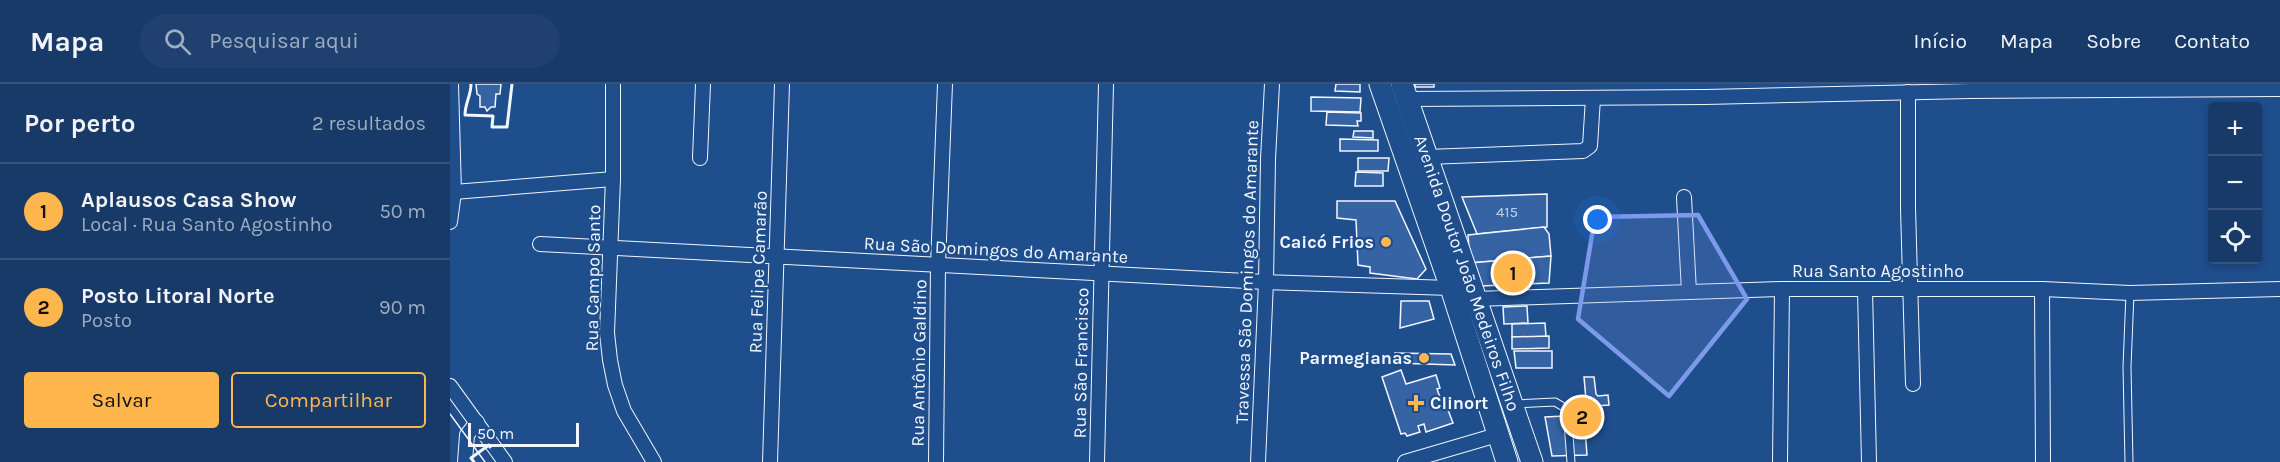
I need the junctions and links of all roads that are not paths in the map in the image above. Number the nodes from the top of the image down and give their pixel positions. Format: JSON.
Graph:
{"nodes":[{"id":1,"x":451,"y":84,"type":"edge"},
{"id":2,"x":613,"y":84,"type":"edge"},
{"id":3,"x":703,"y":84,"type":"edge"},
{"id":4,"x":782,"y":84,"type":"edge"},
{"id":5,"x":945,"y":84,"type":"edge"},
{"id":6,"x":1106,"y":84,"type":"edge"},
{"id":7,"x":1272,"y":84,"type":"edge"},
{"id":8,"x":1380,"y":84,"type":"edge"},
{"id":9,"x":2280,"y":89,"type":"edge"},
{"id":10,"x":1404,"y":92,"type":"edge"},
{"id":11,"x":1908,"y":92,"type":"junction"},
{"id":12,"x":1593,"y":98,"type":"junction"},
{"id":13,"x":1427,"y":157,"type":"junction"},
{"id":14,"x":700,"y":158,"type":"dead end"},
{"id":15,"x":613,"y":180,"type":"junction"},
{"id":16,"x":454,"y":192,"type":"junction"},
{"id":17,"x":1684,"y":197,"type":"dead end"},
{"id":18,"x":450,"y":222,"type":"edge"},
{"id":19,"x":540,"y":244,"type":"dead end"},
{"id":20,"x":609,"y":247,"type":"junction"},
{"id":21,"x":778,"y":257,"type":"junction"},
{"id":22,"x":938,"y":265,"type":"junction"},
{"id":23,"x":1101,"y":273,"type":"junction"},
{"id":24,"x":1266,"y":282,"type":"junction"},
{"id":25,"x":1451,"y":288,"type":"junction"},
{"id":26,"x":2042,"y":289,"type":"junction"},
{"id":27,"x":2280,"y":289,"type":"edge"},
{"id":28,"x":1782,"y":290,"type":"junction"},
{"id":29,"x":1865,"y":290,"type":"junction"},
{"id":30,"x":1912,"y":290,"type":"junction"},
{"id":31,"x":1689,"y":292,"type":"junction"},
{"id":32,"x":2130,"y":292,"type":"junction"},
{"id":33,"x":1476,"y":299,"type":"junction"},
{"id":34,"x":1913,"y":384,"type":"dead end"},
{"id":35,"x":450,"y":386,"type":"edge"},
{"id":36,"x":1512,"y":404,"type":"junction"},
{"id":37,"x":477,"y":422,"type":"junction"},
{"id":38,"x":1502,"y":453,"type":"edge"},
{"id":39,"x":465,"y":462,"type":"edge"},
{"id":40,"x":505,"y":462,"type":"edge"},
{"id":41,"x":654,"y":462,"type":"edge"},
{"id":42,"x":770,"y":462,"type":"edge"},
{"id":43,"x":936,"y":462,"type":"edge"},
{"id":44,"x":1097,"y":462,"type":"edge"},
{"id":45,"x":1258,"y":462,"type":"edge"},
{"id":46,"x":1405,"y":462,"type":"edge"},
{"id":47,"x":1532,"y":462,"type":"edge"},
{"id":48,"x":1571,"y":462,"type":"edge"},
{"id":49,"x":1780,"y":462,"type":"edge"},
{"id":50,"x":1869,"y":462,"type":"edge"},
{"id":51,"x":2043,"y":462,"type":"edge"},
{"id":52,"x":2129,"y":462,"type":"edge"}],
"edges":[{"from":1,"to":16,"type":"street"},
{"from":2,"to":15,"type":"street","name":"Rua Campo Santo"},
{"from":3,"to":14,"type":"street"},
{"from":4,"to":21,"type":"street","name":"Rua Felipe Camarão"},
{"from":5,"to":22,"type":"street","name":"Rua Antônio Galdino"},
{"from":6,"to":23,"type":"street","name":"Rua São Francisco"},
{"from":7,"to":24,"type":"street","name":"Travessa São Domingos do Amarante"},
{"from":8,"to":25,"type":"main road","name":"Avenida Doutor João Medeiros Filho"},
{"from":9,"to":11,"type":"street"},
{"from":10,"to":12,"type":"street"},
{"from":10,"to":13,"type":"main road","name":"Avenida Doutor João Medeiros Filho"},
{"from":11,"to":12,"type":"street"},
{"from":11,"to":30,"type":"street"},
{"from":12,"to":13,"type":"street"},
{"from":13,"to":33,"type":"main road","name":"Avenida Doutor João Medeiros Filho"},
{"from":15,"to":16,"type":"street"},
{"from":15,"to":20,"type":"street","name":"Rua Campo Santo"},
{"from":16,"to":18,"type":"street"},
{"from":17,"to":31,"type":"street"},
{"from":19,"to":20,"type":"street","name":"Rua São Domingos do Amarante"},
{"from":20,"to":21,"type":"street","name":"Rua São Domingos do Amarante"},
{"from":20,"to":41,"type":"street","name":"Rua Campo Santo"},
{"from":21,"to":22,"type":"street","name":"Rua São Domingos do Amarante"},
{"from":21,"to":42,"type":"street","name":"Rua Felipe Camarão"},
{"from":22,"to":23,"type":"street","name":"Rua São Domingos do Amarante"},
{"from":22,"to":43,"type":"street","name":"Rua Antônio Galdino"},
{"from":23,"to":24,"type":"street","name":"Rua São Domingos do Amarante"},
{"from":23,"to":44,"type":"street","name":"Rua São Francisco"},
{"from":24,"to":25,"type":"street","name":"Rua São Domingos do Amarante"},
{"from":24,"to":45,"type":"street","name":"Travessa São Domingos do Amarante"},
{"from":25,"to":38,"type":"main road","name":"Avenida Doutor João Medeiros Filho"},
{"from":26,"to":30,"type":"street","name":"Rua Santo Agostinho"},
{"from":26,"to":32,"type":"street","name":"Rua Santo Agostinho"},
{"from":26,"to":51,"type":"street"},
{"from":27,"to":32,"type":"street","name":"Rua Santo Agostinho"},
{"from":28,"to":29,"type":"street","name":"Rua Santo Agostinho"},
{"from":28,"to":31,"type":"street","name":"Rua Santo Agostinho"},
{"from":28,"to":49,"type":"street"},
{"from":29,"to":30,"type":"street","name":"Rua Santo Agostinho"},
{"from":29,"to":50,"type":"street"},
{"from":30,"to":34,"type":"street"},
{"from":31,"to":33,"type":"street","name":"Rua Santo Agostinho"},
{"from":32,"to":52,"type":"lane"},
{"from":33,"to":36,"type":"main road","name":"Avenida Doutor João Medeiros Filho"},
{"from":35,"to":37,"type":"street"},
{"from":36,"to":47,"type":"main road","name":"Avenida Doutor João Medeiros Filho"},
{"from":36,"to":48,"type":"lane"},
{"from":37,"to":39,"type":"street"},
{"from":37,"to":40,"type":"street"},
{"from":38,"to":46,"type":"street"}]}
